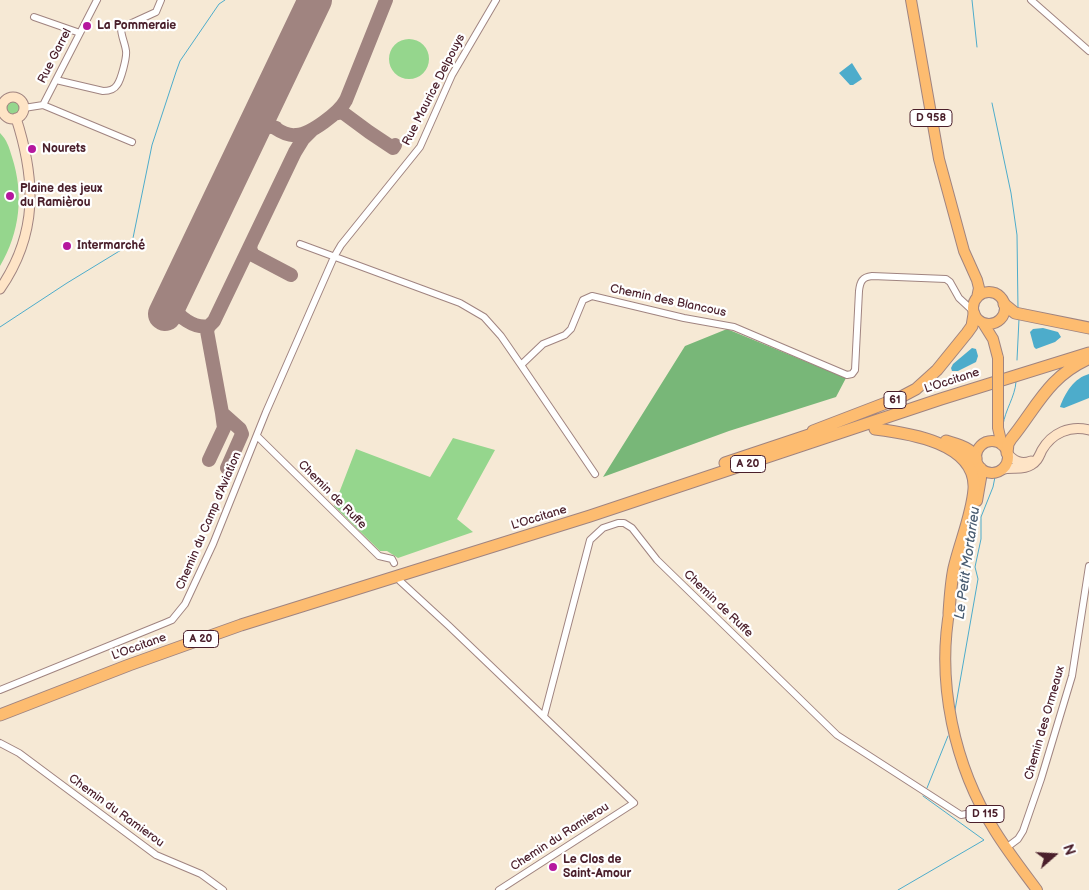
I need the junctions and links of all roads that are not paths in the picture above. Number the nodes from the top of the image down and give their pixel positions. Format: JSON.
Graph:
{"nodes":[{"id":1,"x":96,"y":0,"type":"edge"},
{"id":2,"x":161,"y":0,"type":"edge"},
{"id":3,"x":496,"y":0,"type":"edge"},
{"id":4,"x":910,"y":0,"type":"edge"},
{"id":5,"x":1031,"y":0,"type":"edge"},
{"id":6,"x":34,"y":17,"type":"dead end"},
{"id":7,"x":80,"y":33,"type":"junction"},
{"id":8,"x":1089,"y":51,"type":"edge"},
{"id":9,"x":56,"y":80,"type":"junction"},
{"id":10,"x":2,"y":100,"type":"edge"},
{"id":11,"x":43,"y":105,"type":"junction"},
{"id":12,"x":24,"y":108,"type":"junction"},
{"id":13,"x":16,"y":118,"type":"junction"},
{"id":14,"x":132,"y":142,"type":"dead end"},
{"id":15,"x":953,"y":209,"type":"junction"},
{"id":16,"x":300,"y":244,"type":"dead end"},
{"id":17,"x":334,"y":257,"type":"junction"},
{"id":18,"x":0,"y":289,"type":"edge"},
{"id":19,"x":992,"y":293,"type":"junction"},
{"id":20,"x":959,"y":298,"type":"junction"},
{"id":21,"x":977,"y":298,"type":"junction"},
{"id":22,"x":1004,"y":304,"type":"junction"},
{"id":23,"x":974,"y":312,"type":"junction"},
{"id":24,"x":998,"y":321,"type":"junction"},
{"id":25,"x":983,"y":323,"type":"junction"},
{"id":26,"x":1089,"y":328,"type":"edge"},
{"id":27,"x":1089,"y":345,"type":"edge"},
{"id":28,"x":1089,"y":352,"type":"edge"},
{"id":29,"x":998,"y":358,"type":"junction"},
{"id":30,"x":1089,"y":359,"type":"edge"},
{"id":31,"x":521,"y":365,"type":"junction"},
{"id":32,"x":997,"y":414,"type":"junction"},
{"id":33,"x":875,"y":429,"type":"junction"},
{"id":34,"x":1089,"y":430,"type":"edge"},
{"id":35,"x":257,"y":436,"type":"junction"},
{"id":36,"x":783,"y":443,"type":"junction"},
{"id":37,"x":985,"y":443,"type":"junction"},
{"id":38,"x":1005,"y":449,"type":"junction"},
{"id":39,"x":1041,"y":452,"type":"junction"},
{"id":40,"x":769,"y":457,"type":"junction"},
{"id":41,"x":978,"y":463,"type":"junction"},
{"id":42,"x":999,"y":471,"type":"junction"},
{"id":43,"x":596,"y":474,"type":"dead end"},
{"id":44,"x":975,"y":508,"type":"junction"},
{"id":45,"x":394,"y":563,"type":"dead end"},
{"id":46,"x":1089,"y":566,"type":"edge"},
{"id":47,"x":400,"y":581,"type":"dead end"},
{"id":48,"x":949,"y":613,"type":"junction"},
{"id":49,"x":0,"y":690,"type":"edge"},
{"id":50,"x":0,"y":707,"type":"edge"},
{"id":51,"x":0,"y":715,"type":"edge"},
{"id":52,"x":544,"y":716,"type":"junction"},
{"id":53,"x":0,"y":743,"type":"edge"},
{"id":54,"x":981,"y":807,"type":"junction"},
{"id":55,"x":1006,"y":848,"type":"junction"},
{"id":56,"x":223,"y":890,"type":"edge"},
{"id":57,"x":499,"y":890,"type":"edge"},
{"id":58,"x":1037,"y":890,"type":"edge"}],
"edges":[{"from":1,"to":7,"type":"street","name":"Rue Garrel"},
{"from":2,"to":9,"type":"street"},
{"from":3,"to":17,"type":"street","name":"Rue Maurice Delpouys"},
{"from":4,"to":15,"type":"main road","number":"D 958"},
{"from":5,"to":8,"type":"street"},
{"from":6,"to":7,"type":"street"},
{"from":7,"to":9,"type":"street","name":"Rue Garrel"},
{"from":9,"to":11,"type":"street","name":"Rue Garrel"},
{"from":10,"to":12,"type":"main road"},
{"from":10,"to":13,"type":"main road"},
{"from":11,"to":12,"type":"street"},
{"from":11,"to":14,"type":"street"},
{"from":12,"to":13,"type":"main road"},
{"from":13,"to":18,"type":"main road"},
{"from":15,"to":19,"type":"main road","number":"D 958"},
{"from":15,"to":21,"type":"main road","number":"D 958"},
{"from":16,"to":17,"type":"street"},
{"from":17,"to":31,"type":"street"},
{"from":17,"to":35,"type":"street","name":"Chemin du Camp d'Aviation"},
{"from":19,"to":21,"type":"main road"},
{"from":19,"to":22,"type":"main road"},
{"from":20,"to":21,"type":"street"},
{"from":20,"to":23,"type":"street","name":"Chemin des Blancous"},
{"from":20,"to":31,"type":"street","name":"Chemin des Blancous"},
{"from":21,"to":23,"type":"main road"},
{"from":22,"to":24,"type":"main road"},
{"from":22,"to":26,"type":"highway"},
{"from":23,"to":25,"type":"main road"},
{"from":23,"to":36,"type":"highway","number":"61"},
{"from":24,"to":25,"type":"main road"},
{"from":24,"to":29,"type":"main road"},
{"from":25,"to":29,"type":"main road"},
{"from":27,"to":36,"type":"highway","name":"L'Occitane","number":"A 20"},
{"from":28,"to":40,"type":"highway","name":"L'Occitane","number":"A 20"},
{"from":29,"to":32,"type":"main road","bridge":true},
{"from":30,"to":38,"type":"highway"},
{"from":31,"to":43,"type":"street"},
{"from":32,"to":37,"type":"main road"},
{"from":32,"to":38,"type":"main road"},
{"from":33,"to":40,"type":"highway"},
{"from":33,"to":41,"type":"highway"},
{"from":33,"to":48,"type":"highway"},
{"from":34,"to":39,"type":"main road"},
{"from":35,"to":45,"type":"street","name":"Chemin de Ruffe"},
{"from":35,"to":49,"type":"street","name":"Chemin du Camp d'Aviation"},
{"from":36,"to":50,"type":"highway","name":"L'Occitane","number":"A 20"},
{"from":37,"to":38,"type":"main road"},
{"from":37,"to":41,"type":"main road"},
{"from":38,"to":39,"type":"main road"},
{"from":38,"to":42,"type":"main road"},
{"from":39,"to":42,"type":"main road"},
{"from":40,"to":51,"type":"highway","name":"L'Occitane","number":"A 20"},
{"from":41,"to":42,"type":"main road"},
{"from":41,"to":44,"type":"main road","number":"D 115"},
{"from":42,"to":44,"type":"main road","number":"D 115"},
{"from":44,"to":48,"type":"main road","number":"D 115"},
{"from":46,"to":55,"type":"street","name":"Chemin des Ormeaux"},
{"from":47,"to":52,"type":"street"},
{"from":48,"to":54,"type":"main road","number":"D 115"},
{"from":52,"to":54,"type":"street","name":"Chemin de Ruffe"},
{"from":52,"to":57,"type":"street","name":"Chemin du Ramierou"},
{"from":53,"to":56,"type":"street","name":"Chemin du Ramierou"},
{"from":54,"to":55,"type":"main road","number":"D 115"},
{"from":55,"to":58,"type":"main road","number":"D 115"}]}
